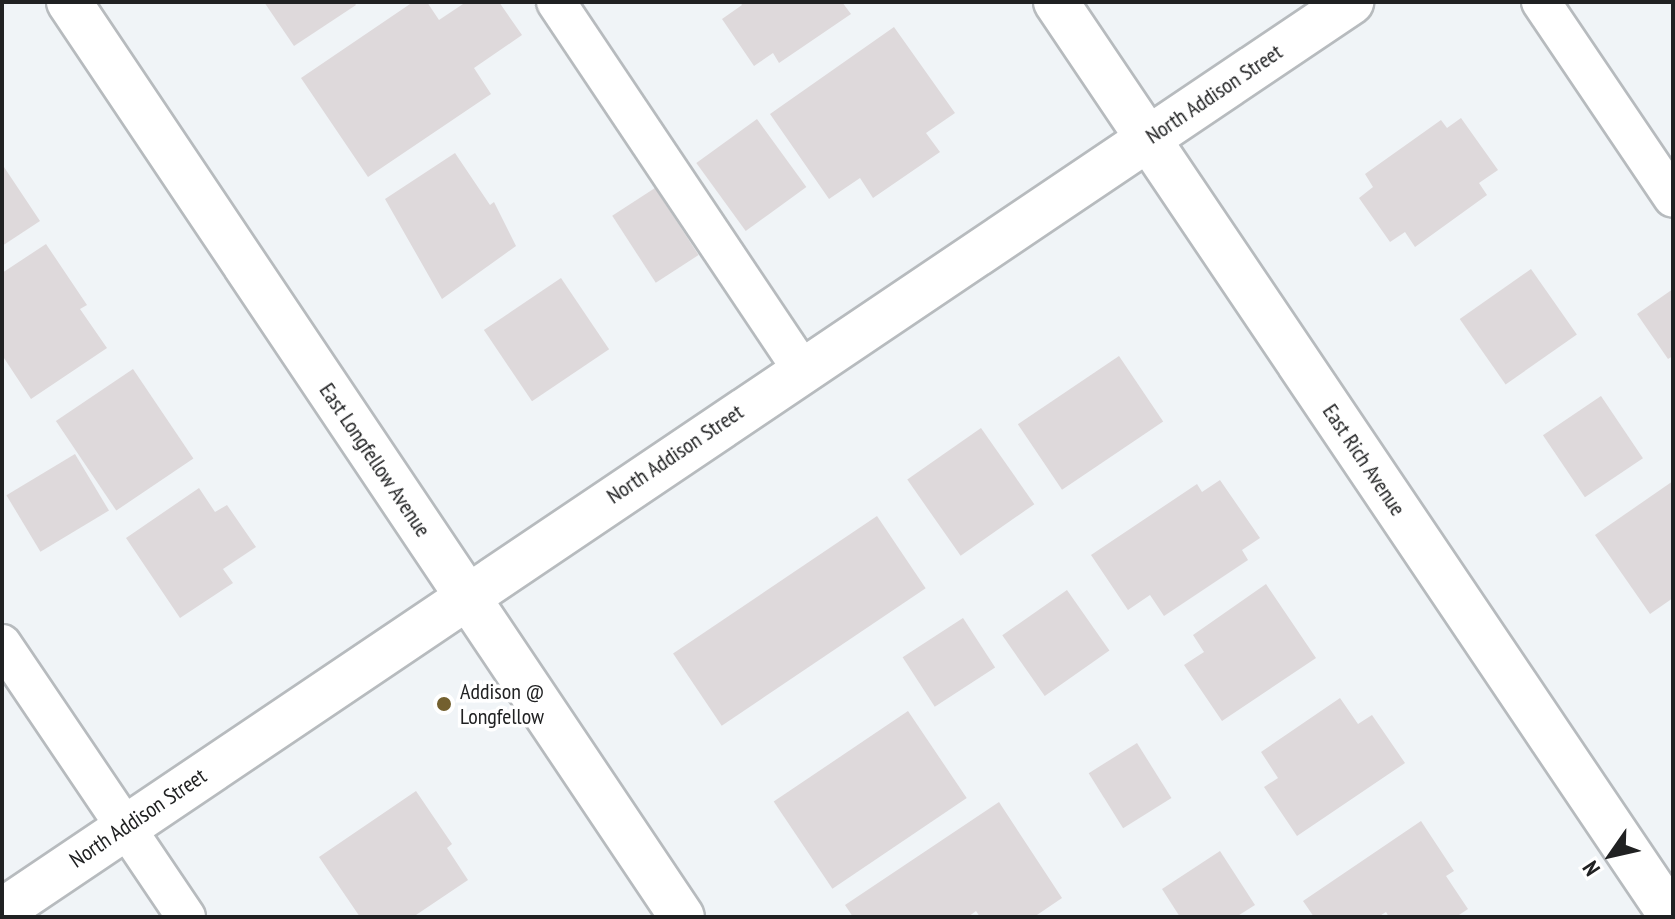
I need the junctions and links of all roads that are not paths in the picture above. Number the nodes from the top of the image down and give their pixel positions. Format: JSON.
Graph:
{"nodes":[{"id":1,"x":69,"y":2,"type":"edge"},
{"id":2,"x":556,"y":2,"type":"edge"},
{"id":3,"x":1056,"y":2,"type":"edge"},
{"id":4,"x":1351,"y":2,"type":"edge"},
{"id":5,"x":1541,"y":2,"type":"edge"},
{"id":6,"x":1147,"y":139,"type":"junction"},
{"id":7,"x":1673,"y":198,"type":"edge"},
{"id":8,"x":802,"y":369,"type":"junction"},
{"id":9,"x":466,"y":595,"type":"junction"},
{"id":10,"x":2,"y":644,"type":"edge"},
{"id":11,"x":125,"y":827,"type":"junction"},
{"id":12,"x":2,"y":911,"type":"edge"},
{"id":13,"x":186,"y":917,"type":"edge"},
{"id":14,"x":682,"y":917,"type":"edge"},
{"id":15,"x":1672,"y":917,"type":"edge"}],
"edges":[{"from":1,"to":9,"type":"street","name":"East Longfellow Avenue"},
{"from":2,"to":8,"type":"lane"},
{"from":3,"to":6,"type":"street","name":"East Rich Avenue"},
{"from":4,"to":6,"type":"street","name":"North Addison Street"},
{"from":5,"to":7,"type":"lane"},
{"from":6,"to":8,"type":"street","name":"North Addison Street"},
{"from":6,"to":15,"type":"street","name":"East Rich Avenue"},
{"from":8,"to":9,"type":"street","name":"North Addison Street"},
{"from":9,"to":11,"type":"street","name":"North Addison Street"},
{"from":9,"to":14,"type":"street","name":"East Longfellow Avenue"},
{"from":10,"to":11,"type":"lane"},
{"from":11,"to":12,"type":"street","name":"North Addison Street"},
{"from":11,"to":13,"type":"lane"}]}
